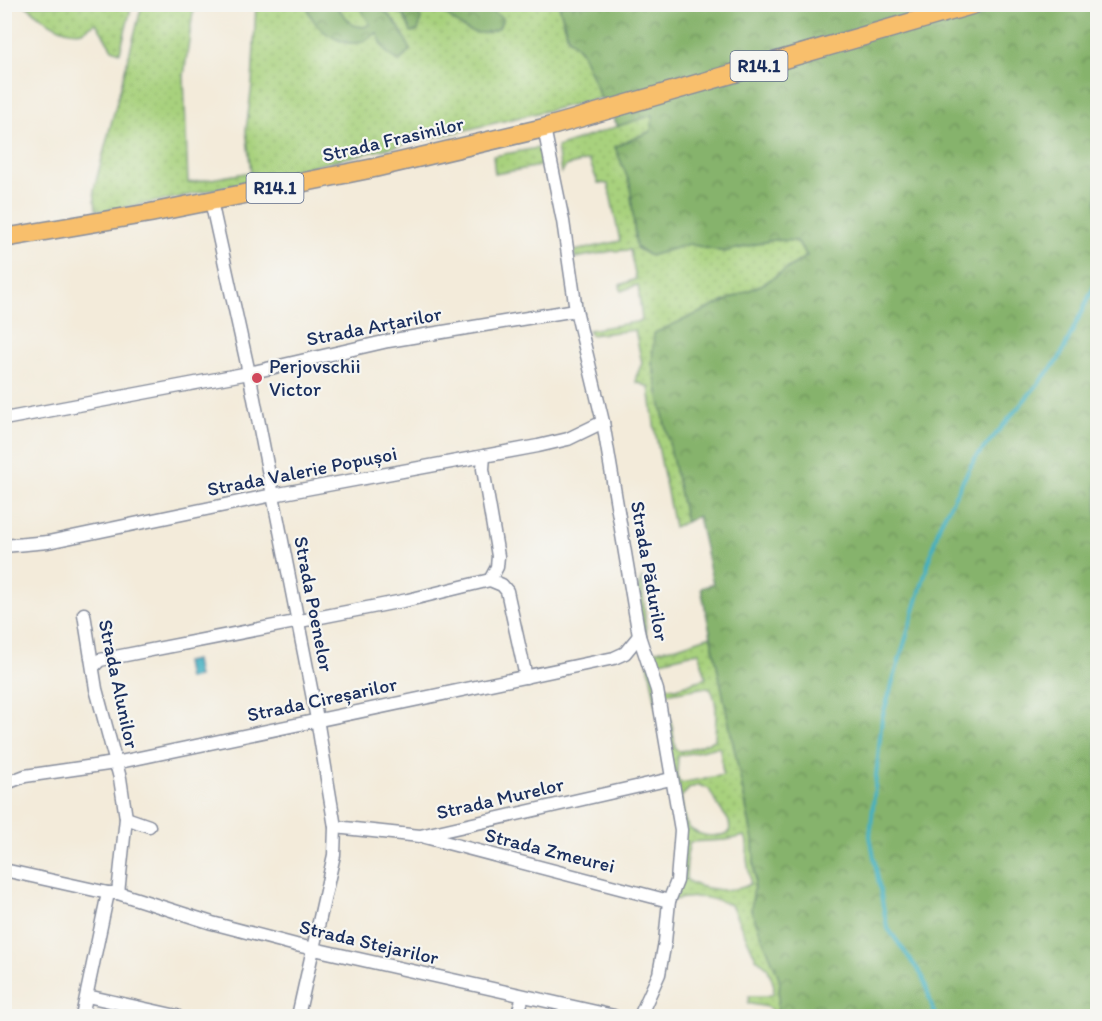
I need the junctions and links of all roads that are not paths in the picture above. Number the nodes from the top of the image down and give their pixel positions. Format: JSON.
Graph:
{"nodes":[{"id":1,"x":975,"y":4,"type":"edge"},
{"id":2,"x":544,"y":128,"type":"junction"},
{"id":3,"x":211,"y":201,"type":"junction"},
{"id":4,"x":4,"y":238,"type":"edge"},
{"id":5,"x":576,"y":309,"type":"junction"},
{"id":6,"x":249,"y":373,"type":"junction"},
{"id":7,"x":4,"y":419,"type":"edge"},
{"id":8,"x":603,"y":422,"type":"junction"},
{"id":9,"x":484,"y":456,"type":"junction"},
{"id":10,"x":273,"y":495,"type":"junction"},
{"id":11,"x":4,"y":546,"type":"edge"},
{"id":12,"x":490,"y":580,"type":"junction"},
{"id":13,"x":84,"y":614,"type":"dead end"},
{"id":14,"x":298,"y":623,"type":"junction"},
{"id":15,"x":639,"y":636,"type":"junction"},
{"id":16,"x":93,"y":666,"type":"junction"},
{"id":17,"x":526,"y":677,"type":"junction"},
{"id":18,"x":317,"y":719,"type":"junction"},
{"id":19,"x":115,"y":763,"type":"junction"},
{"id":20,"x":671,"y":779,"type":"junction"},
{"id":21,"x":4,"y":784,"type":"edge"},
{"id":22,"x":126,"y":818,"type":"junction"},
{"id":23,"x":149,"y":826,"type":"dead end"},
{"id":24,"x":335,"y":827,"type":"junction"},
{"id":25,"x":420,"y":836,"type":"junction"},
{"id":26,"x":4,"y":870,"type":"edge"},
{"id":27,"x":113,"y":893,"type":"junction"},
{"id":28,"x":669,"y":901,"type":"junction"},
{"id":29,"x":314,"y":949,"type":"junction"},
{"id":30,"x":87,"y":996,"type":"junction"},
{"id":31,"x":523,"y":997,"type":"junction"},
{"id":32,"x":82,"y":1017,"type":"edge"},
{"id":33,"x":177,"y":1017,"type":"edge"},
{"id":34,"x":298,"y":1017,"type":"edge"},
{"id":35,"x":517,"y":1017,"type":"edge"},
{"id":36,"x":614,"y":1017,"type":"edge"},
{"id":37,"x":640,"y":1017,"type":"edge"}],
"edges":[{"from":1,"to":2,"type":"main road","number":"R14.1"},
{"from":2,"to":3,"type":"main road","name":"Strada Frasinilor","number":"R14.1"},
{"from":2,"to":5,"type":"street","name":"Strada Pădurilor"},
{"from":3,"to":4,"type":"main road","name":"Strada Frasinilor","number":"R14.1"},
{"from":3,"to":6,"type":"street","name":"Strada Poenelor"},
{"from":5,"to":6,"type":"street","name":"Strada Arțarilor"},
{"from":5,"to":8,"type":"street","name":"Strada Pădurilor"},
{"from":6,"to":7,"type":"street","name":"Strada Arțarilor"},
{"from":6,"to":10,"type":"street","name":"Strada Poenelor"},
{"from":8,"to":9,"type":"street","name":"Strada Valerie Popușoi"},
{"from":8,"to":15,"type":"street","name":"Strada Pădurilor"},
{"from":9,"to":10,"type":"street","name":"Strada Valerie Popușoi"},
{"from":9,"to":12,"type":"street"},
{"from":10,"to":11,"type":"street","name":"Strada Valerie Popușoi"},
{"from":10,"to":14,"type":"street","name":"Strada Poenelor"},
{"from":12,"to":14,"type":"street"},
{"from":12,"to":17,"type":"street"},
{"from":13,"to":16,"type":"street","name":"Strada Alunilor"},
{"from":14,"to":16,"type":"street"},
{"from":14,"to":18,"type":"street","name":"Strada Poenelor"},
{"from":15,"to":17,"type":"street","name":"Strada Cireșarilor"},
{"from":15,"to":20,"type":"street","name":"Strada Pădurilor"},
{"from":16,"to":19,"type":"street","name":"Strada Alunilor"},
{"from":17,"to":18,"type":"street","name":"Strada Cireșarilor"},
{"from":18,"to":19,"type":"street","name":"Strada Cireșarilor"},
{"from":18,"to":24,"type":"street","name":"Strada Poenelor"},
{"from":19,"to":21,"type":"street","name":"Strada Cireșarilor"},
{"from":19,"to":22,"type":"street"},
{"from":20,"to":25,"type":"street","name":"Strada Murelor"},
{"from":20,"to":28,"type":"street","name":"Strada Pădurilor"},
{"from":22,"to":23,"type":"street"},
{"from":22,"to":27,"type":"street"},
{"from":24,"to":25,"type":"street","name":"Strada Murelor"},
{"from":24,"to":29,"type":"street","name":"Strada Poenelor"},
{"from":25,"to":28,"type":"street","name":"Strada Zmeurei"},
{"from":26,"to":27,"type":"street","name":"Strada Stejarilor"},
{"from":27,"to":29,"type":"street","name":"Strada Stejarilor"},
{"from":27,"to":30,"type":"street"},
{"from":28,"to":37,"type":"street","name":"Strada Pădurilor"},
{"from":29,"to":31,"type":"street","name":"Strada Stejarilor"},
{"from":29,"to":34,"type":"street","name":"Strada Poenelor"},
{"from":30,"to":32,"type":"street"},
{"from":30,"to":33,"type":"street"},
{"from":31,"to":35,"type":"street"},
{"from":31,"to":36,"type":"street","name":"Strada Stejarilor"}]}
